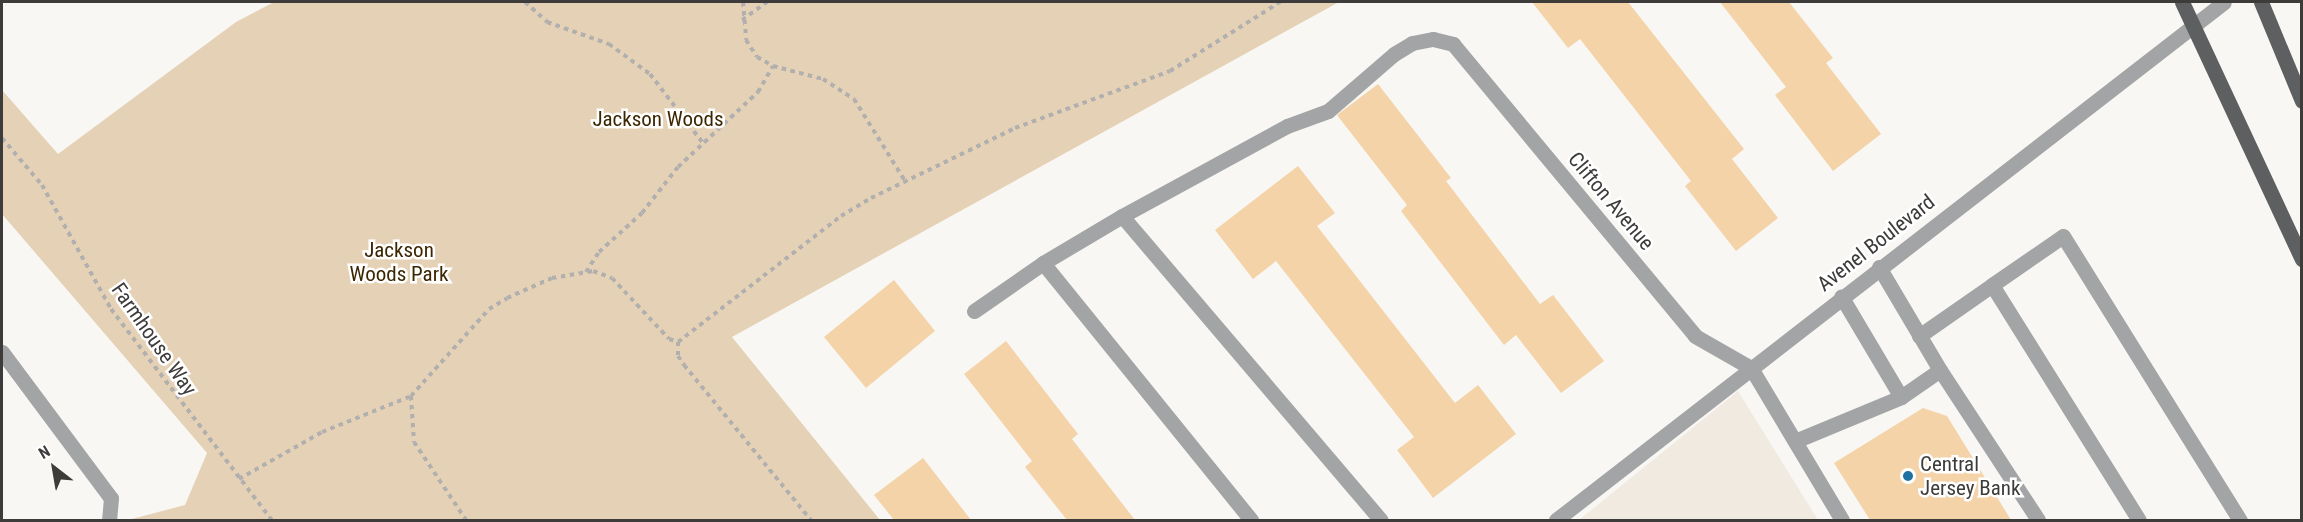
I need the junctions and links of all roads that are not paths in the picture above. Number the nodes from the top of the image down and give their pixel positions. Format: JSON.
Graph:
{"nodes":[{"id":1,"x":2182,"y":2,"type":"edge"},
{"id":2,"x":2224,"y":2,"type":"edge"},
{"id":3,"x":2260,"y":2,"type":"edge"},
{"id":4,"x":2191,"y":27,"type":"junction"},
{"id":5,"x":2301,"y":101,"type":"edge"},
{"id":6,"x":1122,"y":216,"type":"junction"},
{"id":7,"x":2301,"y":258,"type":"edge"},
{"id":8,"x":1043,"y":263,"type":"junction"},
{"id":9,"x":1879,"y":267,"type":"junction"},
{"id":10,"x":1992,"y":285,"type":"junction"},
{"id":11,"x":1841,"y":296,"type":"junction"},
{"id":12,"x":974,"y":311,"type":"dead end"},
{"id":13,"x":1919,"y":336,"type":"junction"},
{"id":14,"x":2,"y":352,"type":"edge"},
{"id":15,"x":1751,"y":368,"type":"junction"},
{"id":16,"x":1940,"y":370,"type":"junction"},
{"id":17,"x":1901,"y":397,"type":"junction"},
{"id":18,"x":1795,"y":441,"type":"junction"},
{"id":19,"x":109,"y":520,"type":"edge"},
{"id":20,"x":1251,"y":520,"type":"edge"},
{"id":21,"x":1381,"y":520,"type":"edge"},
{"id":22,"x":1556,"y":520,"type":"edge"},
{"id":23,"x":1842,"y":520,"type":"edge"},
{"id":24,"x":2038,"y":520,"type":"edge"},
{"id":25,"x":2139,"y":520,"type":"edge"},
{"id":26,"x":2240,"y":520,"type":"edge"}],
"edges":[{"from":1,"to":4,"type":"main road"},
{"from":2,"to":4,"type":"street","name":"Avenel Boulevard"},
{"from":3,"to":5,"type":"main road"},
{"from":4,"to":7,"type":"main road"},
{"from":4,"to":9,"type":"street","name":"Avenel Boulevard"},
{"from":6,"to":8,"type":"street"},
{"from":6,"to":15,"type":"street","name":"Clifton Avenue"},
{"from":6,"to":21,"type":"street"},
{"from":8,"to":12,"type":"street"},
{"from":8,"to":20,"type":"street"},
{"from":9,"to":11,"type":"street","name":"Avenel Boulevard"},
{"from":9,"to":13,"type":"street"},
{"from":10,"to":13,"type":"street"},
{"from":10,"to":25,"type":"street"},
{"from":10,"to":26,"type":"street"},
{"from":11,"to":15,"type":"street","name":"Avenel Boulevard"},
{"from":11,"to":17,"type":"street"},
{"from":13,"to":16,"type":"street"},
{"from":14,"to":19,"type":"street"},
{"from":15,"to":18,"type":"street"},
{"from":15,"to":22,"type":"street","name":"Avenel Boulevard"},
{"from":16,"to":17,"type":"street"},
{"from":16,"to":24,"type":"street"},
{"from":17,"to":18,"type":"street"},
{"from":18,"to":23,"type":"street"}]}
